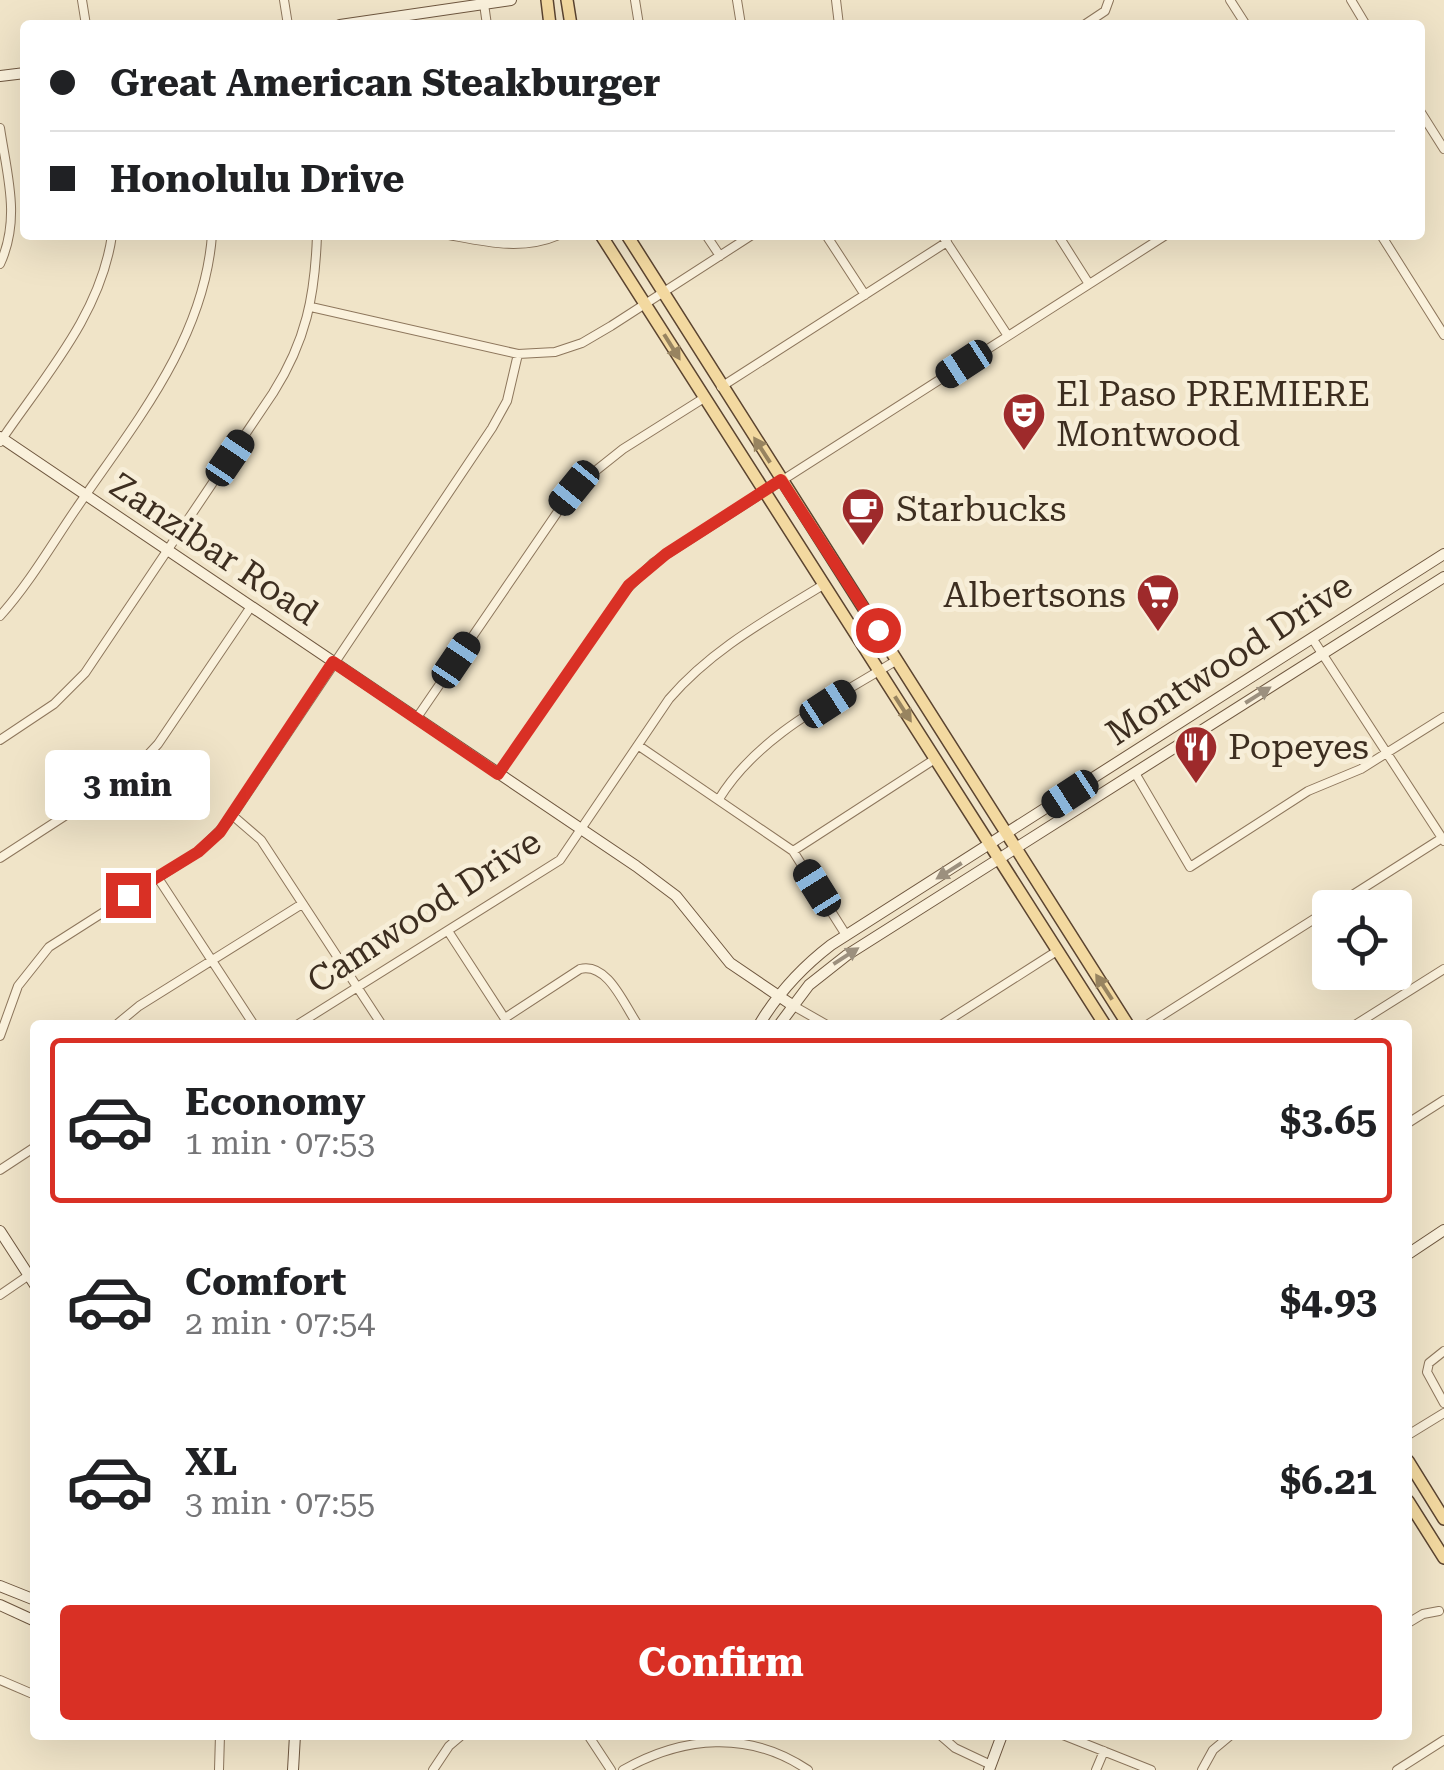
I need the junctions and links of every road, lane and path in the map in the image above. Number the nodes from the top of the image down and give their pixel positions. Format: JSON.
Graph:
{"nodes":[{"id":1,"x":511,"y":0,"type":"edge"},
{"id":2,"x":1109,"y":0,"type":"edge"},
{"id":3,"x":484,"y":4,"type":"junction"},
{"id":4,"x":399,"y":20,"type":"edge"},
{"id":5,"x":486,"y":20,"type":"edge"},
{"id":6,"x":1092,"y":20,"type":"edge"},
{"id":7,"x":1425,"y":119,"type":"edge"},
{"id":8,"x":0,"y":128,"type":"edge"},
{"id":9,"x":1444,"y":149,"type":"edge"},
{"id":10,"x":111,"y":240,"type":"edge"},
{"id":11,"x":211,"y":240,"type":"edge"},
{"id":12,"x":317,"y":240,"type":"edge"},
{"id":13,"x":518,"y":240,"type":"edge"},
{"id":14,"x":546,"y":240,"type":"edge"},
{"id":15,"x":604,"y":240,"type":"edge"},
{"id":16,"x":629,"y":240,"type":"edge"},
{"id":17,"x":709,"y":240,"type":"edge"},
{"id":18,"x":744,"y":240,"type":"edge"},
{"id":19,"x":829,"y":240,"type":"edge"},
{"id":20,"x":944,"y":240,"type":"edge"},
{"id":21,"x":946,"y":240,"type":"edge"},
{"id":22,"x":1061,"y":240,"type":"edge"},
{"id":23,"x":1158,"y":240,"type":"edge"},
{"id":24,"x":1383,"y":240,"type":"edge"},
{"id":25,"x":720,"y":256,"type":"junction"},
{"id":26,"x":0,"y":264,"type":"edge"},
{"id":27,"x":1089,"y":284,"type":"junction"},
{"id":28,"x":663,"y":292,"type":"junction"},
{"id":29,"x":865,"y":295,"type":"junction"},
{"id":30,"x":644,"y":304,"type":"junction"},
{"id":31,"x":311,"y":307,"type":"junction"},
{"id":32,"x":1444,"y":335,"type":"edge"},
{"id":33,"x":1008,"y":336,"type":"junction"},
{"id":34,"x":518,"y":354,"type":"junction"},
{"id":35,"x":722,"y":386,"type":"junction"},
{"id":36,"x":704,"y":398,"type":"junction"},
{"id":37,"x":1,"y":439,"type":"edge"},
{"id":38,"x":781,"y":480,"type":"junction"},
{"id":39,"x":764,"y":490,"type":"junction"},
{"id":40,"x":85,"y":496,"type":"junction"},
{"id":41,"x":167,"y":550,"type":"junction"},
{"id":42,"x":1444,"y":554,"type":"edge"},
{"id":43,"x":1444,"y":577,"type":"edge"},
{"id":44,"x":823,"y":585,"type":"junction"},
{"id":45,"x":250,"y":608,"type":"junction"},
{"id":46,"x":0,"y":616,"type":"edge"},
{"id":47,"x":1312,"y":638,"type":"junction"},
{"id":48,"x":1322,"y":654,"type":"junction"},
{"id":49,"x":897,"y":660,"type":"junction"},
{"id":50,"x":333,"y":662,"type":"junction"},
{"id":51,"x":879,"y":672,"type":"junction"},
{"id":52,"x":1444,"y":717,"type":"edge"},
{"id":53,"x":416,"y":719,"type":"junction"},
{"id":54,"x":0,"y":740,"type":"edge"},
{"id":55,"x":640,"y":746,"type":"junction"},
{"id":56,"x":1388,"y":753,"type":"junction"},
{"id":57,"x":935,"y":759,"type":"junction"},
{"id":58,"x":1135,"y":773,"type":"junction"},
{"id":59,"x":498,"y":774,"type":"junction"},
{"id":60,"x":719,"y":799,"type":"junction"},
{"id":61,"x":232,"y":815,"type":"junction"},
{"id":62,"x":581,"y":829,"type":"junction"},
{"id":63,"x":1006,"y":834,"type":"junction"},
{"id":64,"x":1443,"y":838,"type":"edge"},
{"id":65,"x":990,"y":845,"type":"junction"},
{"id":66,"x":1016,"y":849,"type":"junction"},
{"id":67,"x":792,"y":851,"type":"junction"},
{"id":68,"x":0,"y":858,"type":"edge"},
{"id":69,"x":998,"y":860,"type":"junction"},
{"id":70,"x":158,"y":878,"type":"junction"},
{"id":71,"x":1360,"y":890,"type":"edge"},
{"id":72,"x":302,"y":904,"type":"junction"},
{"id":73,"x":1312,"y":920,"type":"edge"},
{"id":74,"x":448,"y":931,"type":"junction"},
{"id":75,"x":846,"y":935,"type":"junction"},
{"id":76,"x":1058,"y":951,"type":"junction"},
{"id":77,"x":212,"y":961,"type":"junction"},
{"id":78,"x":1444,"y":969,"type":"edge"},
{"id":79,"x":357,"y":986,"type":"junction"},
{"id":80,"x":777,"y":996,"type":"junction"},
{"id":81,"x":792,"y":1005,"type":"junction"},
{"id":82,"x":121,"y":1020,"type":"edge"},
{"id":83,"x":251,"y":1020,"type":"edge"},
{"id":84,"x":305,"y":1020,"type":"edge"},
{"id":85,"x":379,"y":1020,"type":"edge"},
{"id":86,"x":506,"y":1020,"type":"edge"},
{"id":87,"x":510,"y":1020,"type":"edge"},
{"id":88,"x":635,"y":1020,"type":"edge"},
{"id":89,"x":761,"y":1020,"type":"edge"},
{"id":90,"x":782,"y":1020,"type":"edge"},
{"id":91,"x":818,"y":1020,"type":"edge"},
{"id":92,"x":949,"y":1020,"type":"edge"},
{"id":93,"x":1102,"y":1020,"type":"edge"},
{"id":94,"x":1125,"y":1020,"type":"edge"},
{"id":95,"x":1155,"y":1020,"type":"edge"},
{"id":96,"x":1363,"y":1020,"type":"edge"},
{"id":97,"x":0,"y":1036,"type":"edge"},
{"id":98,"x":1444,"y":1100,"type":"edge"},
{"id":99,"x":1412,"y":1120,"type":"edge"},
{"id":100,"x":30,"y":1150,"type":"edge"},
{"id":101,"x":0,"y":1170,"type":"edge"},
{"id":102,"x":1444,"y":1230,"type":"edge"},
{"id":103,"x":0,"y":1231,"type":"edge"},
{"id":104,"x":1412,"y":1251,"type":"edge"},
{"id":105,"x":30,"y":1273,"type":"edge"},
{"id":106,"x":30,"y":1279,"type":"edge"},
{"id":107,"x":0,"y":1295,"type":"edge"},
{"id":108,"x":1444,"y":1351,"type":"edge"},
{"id":109,"x":1444,"y":1403,"type":"edge"},
{"id":110,"x":1444,"y":1412,"type":"edge"},
{"id":111,"x":1412,"y":1433,"type":"edge"},
{"id":112,"x":1412,"y":1468,"type":"edge"},
{"id":113,"x":1412,"y":1508,"type":"edge"},
{"id":114,"x":1444,"y":1520,"type":"edge"},
{"id":115,"x":1444,"y":1558,"type":"edge"},
{"id":116,"x":0,"y":1586,"type":"edge"},
{"id":117,"x":30,"y":1598,"type":"edge"},
{"id":118,"x":0,"y":1606,"type":"edge"},
{"id":119,"x":1439,"y":1611,"type":"dead end"},
{"id":120,"x":30,"y":1619,"type":"edge"},
{"id":121,"x":1412,"y":1620,"type":"edge"},
{"id":122,"x":0,"y":1680,"type":"edge"},
{"id":123,"x":30,"y":1693,"type":"edge"},
{"id":124,"x":220,"y":1740,"type":"edge"},
{"id":125,"x":295,"y":1740,"type":"edge"},
{"id":126,"x":456,"y":1740,"type":"edge"},
{"id":127,"x":591,"y":1740,"type":"edge"},
{"id":128,"x":946,"y":1740,"type":"edge"},
{"id":129,"x":1000,"y":1740,"type":"edge"},
{"id":130,"x":1076,"y":1740,"type":"edge"},
{"id":131,"x":1225,"y":1740,"type":"edge"},
{"id":132,"x":1444,"y":1740,"type":"edge"},
{"id":133,"x":1104,"y":1751,"type":"junction"},
{"id":134,"x":990,"y":1767,"type":"edge"},
{"id":135,"x":219,"y":1770,"type":"edge"},
{"id":136,"x":292,"y":1770,"type":"edge"},
{"id":137,"x":433,"y":1770,"type":"edge"},
{"id":138,"x":611,"y":1770,"type":"edge"},
{"id":139,"x":624,"y":1770,"type":"edge"},
{"id":140,"x":808,"y":1770,"type":"edge"},
{"id":141,"x":1096,"y":1770,"type":"edge"},
{"id":142,"x":1151,"y":1770,"type":"edge"},
{"id":143,"x":1202,"y":1770,"type":"edge"},
{"id":144,"x":1397,"y":1770,"type":"edge"}],
"edges":[{"from":1,"to":3,"type":"main road"},
{"from":2,"to":6,"type":"street"},
{"from":3,"to":4,"type":"main road"},
{"from":3,"to":5,"type":"street"},
{"from":7,"to":9,"type":"street"},
{"from":8,"to":26,"type":"street"},
{"from":10,"to":37,"type":"street"},
{"from":11,"to":40,"type":"street"},
{"from":12,"to":31,"type":"street"},
{"from":13,"to":14,"type":"street"},
{"from":15,"to":30,"type":"main road"},
{"from":16,"to":28,"type":"main road"},
{"from":17,"to":25,"type":"street"},
{"from":18,"to":25,"type":"street"},
{"from":19,"to":29,"type":"street"},
{"from":20,"to":29,"type":"street"},
{"from":21,"to":33,"type":"street"},
{"from":22,"to":27,"type":"street"},
{"from":23,"to":27,"type":"street"},
{"from":24,"to":32,"type":"street"},
{"from":25,"to":28,"type":"street"},
{"from":27,"to":33,"type":"street"},
{"from":28,"to":30,"type":"street"},
{"from":28,"to":35,"type":"main road"},
{"from":29,"to":35,"type":"street"},
{"from":30,"to":34,"type":"street"},
{"from":30,"to":36,"type":"main road","one_way":true},
{"from":31,"to":34,"type":"street"},
{"from":31,"to":41,"type":"street"},
{"from":33,"to":38,"type":"street"},
{"from":34,"to":50,"type":"street"},
{"from":38,"to":35,"type":"main road","one_way":true},
{"from":36,"to":39,"type":"main road"},
{"from":36,"to":53,"type":"street"},
{"from":37,"to":40,"type":"main road","name":"Zanzibar Road"},
{"from":38,"to":39,"type":"street"},
{"from":38,"to":49,"type":"main road"},
{"from":39,"to":44,"type":"main road"},
{"from":39,"to":59,"type":"street"},
{"from":40,"to":41,"type":"main road","name":"Zanzibar Road"},
{"from":40,"to":46,"type":"street"},
{"from":41,"to":45,"type":"main road","name":"Zanzibar Road"},
{"from":41,"to":54,"type":"street"},
{"from":42,"to":47,"type":"main road","name":"Montwood Drive"},
{"from":43,"to":48,"type":"main road","name":"Montwood Drive"},
{"from":44,"to":51,"type":"main road"},
{"from":44,"to":55,"type":"street","name":"Camwood Drive"},
{"from":45,"to":50,"type":"main road","name":"Zanzibar Road"},
{"from":45,"to":68,"type":"street"},
{"from":47,"to":48,"type":"street"},
{"from":47,"to":63,"type":"main road","name":"Montwood Drive"},
{"from":48,"to":56,"type":"street"},
{"from":58,"to":48,"type":"main road","name":"Montwood Drive","one_way":true},
{"from":49,"to":51,"type":"street"},
{"from":49,"to":63,"type":"main road"},
{"from":50,"to":53,"type":"main road","name":"Zanzibar Road"},
{"from":50,"to":61,"type":"street"},
{"from":51,"to":57,"type":"main road","one_way":true},
{"from":51,"to":60,"type":"street"},
{"from":52,"to":56,"type":"street"},
{"from":53,"to":59,"type":"main road","name":"Zanzibar Road"},
{"from":55,"to":60,"type":"street"},
{"from":55,"to":62,"type":"street","name":"Camwood Drive"},
{"from":56,"to":58,"type":"street"},
{"from":56,"to":64,"type":"street"},
{"from":57,"to":65,"type":"main road"},
{"from":57,"to":67,"type":"street"},
{"from":58,"to":66,"type":"main road","name":"Montwood Drive"},
{"from":59,"to":62,"type":"main road","name":"Zanzibar Road"},
{"from":60,"to":67,"type":"street"},
{"from":61,"to":70,"type":"street"},
{"from":61,"to":72,"type":"street"},
{"from":62,"to":74,"type":"street","name":"Camwood Drive"},
{"from":62,"to":80,"type":"main road","name":"Zanzibar Road"},
{"from":63,"to":65,"type":"main road","name":"Montwood Drive"},
{"from":63,"to":66,"type":"main road"},
{"from":64,"to":71,"type":"street"},
{"from":65,"to":69,"type":"main road"},
{"from":65,"to":75,"type":"main road","name":"Montwood Drive","one_way":true},
{"from":66,"to":69,"type":"main road","name":"Montwood Drive"},
{"from":94,"to":66,"type":"main road","one_way":true},
{"from":67,"to":75,"type":"street"},
{"from":69,"to":76,"type":"main road"},
{"from":81,"to":69,"type":"main road","name":"Montwood Drive","one_way":true},
{"from":70,"to":77,"type":"street"},
{"from":70,"to":97,"type":"street"},
{"from":72,"to":77,"type":"street"},
{"from":72,"to":79,"type":"street"},
{"from":73,"to":95,"type":"street"},
{"from":74,"to":79,"type":"street","name":"Camwood Drive"},
{"from":74,"to":86,"type":"street"},
{"from":75,"to":80,"type":"main road","name":"Montwood Drive"},
{"from":76,"to":92,"type":"street"},
{"from":76,"to":93,"type":"main road"},
{"from":77,"to":82,"type":"street"},
{"from":77,"to":83,"type":"street"},
{"from":78,"to":96,"type":"street"},
{"from":79,"to":84,"type":"street","name":"Camwood Drive"},
{"from":79,"to":85,"type":"street"},
{"from":80,"to":81,"type":"main road","name":"Zanzibar Road"},
{"from":80,"to":89,"type":"main road","name":"Montwood Drive"},
{"from":81,"to":90,"type":"main road","name":"Montwood Drive"},
{"from":81,"to":91,"type":"street","name":"Zanzibar Road"},
{"from":87,"to":88,"type":"street"},
{"from":98,"to":99,"type":"street"},
{"from":100,"to":101,"type":"street"},
{"from":102,"to":104,"type":"main road"},
{"from":103,"to":105,"type":"main road"},
{"from":106,"to":107,"type":"street"},
{"from":108,"to":109,"type":"street"},
{"from":110,"to":111,"type":"street"},
{"from":112,"to":114,"type":"main road"},
{"from":113,"to":115,"type":"main road"},
{"from":116,"to":117,"type":"main road"},
{"from":118,"to":120,"type":"main road"},
{"from":119,"to":121,"type":"street"},
{"from":122,"to":123,"type":"street"},
{"from":124,"to":135,"type":"street"},
{"from":125,"to":136,"type":"main road"},
{"from":126,"to":137,"type":"street"},
{"from":127,"to":138,"type":"street"},
{"from":128,"to":134,"type":"street"},
{"from":129,"to":134,"type":"main road"},
{"from":130,"to":133,"type":"street"},
{"from":131,"to":143,"type":"street"},
{"from":132,"to":144,"type":"street"},
{"from":133,"to":141,"type":"street"},
{"from":133,"to":142,"type":"street"},
{"from":139,"to":140,"type":"street"}]}
